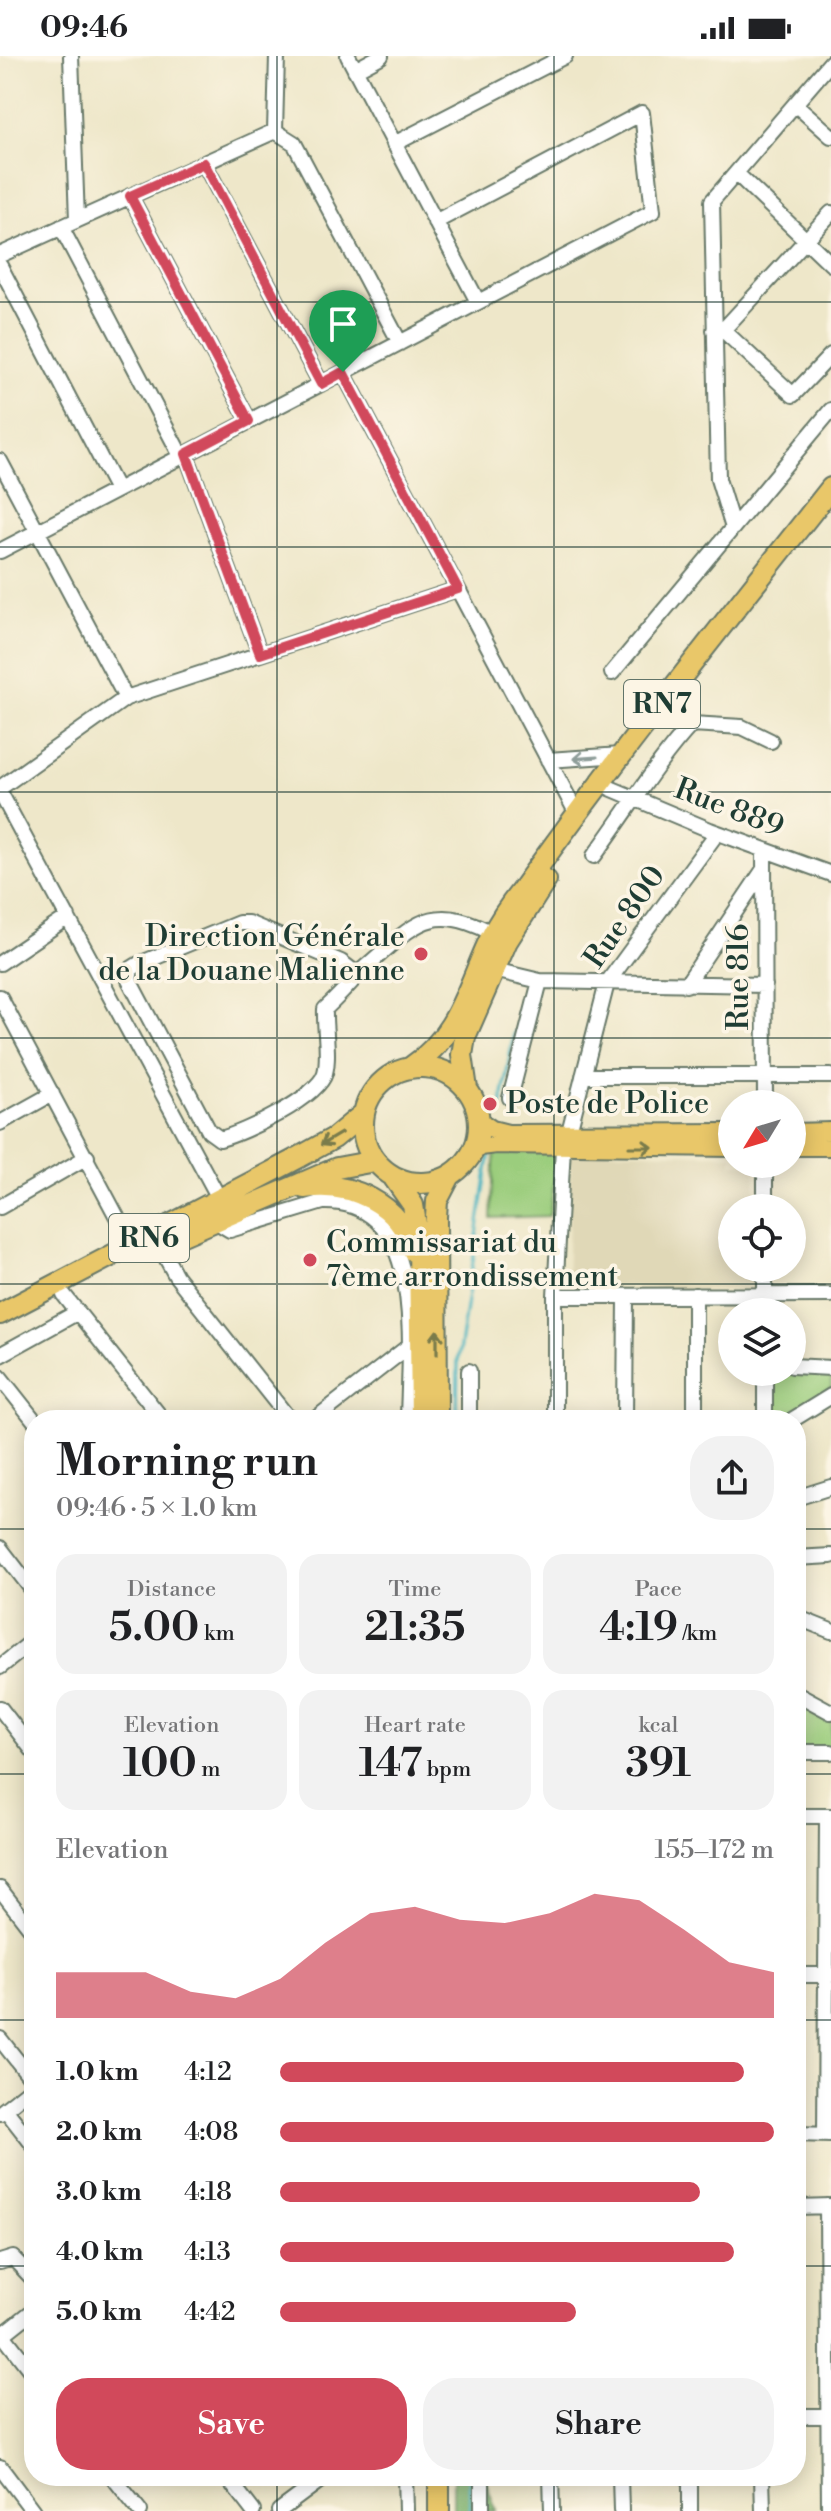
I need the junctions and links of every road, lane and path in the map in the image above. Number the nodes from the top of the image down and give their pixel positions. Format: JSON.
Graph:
{"nodes":[{"id":1,"x":71,"y":56,"type":"edge"},
{"id":2,"x":277,"y":56,"type":"edge"},
{"id":3,"x":348,"y":56,"type":"edge"},
{"id":4,"x":381,"y":56,"type":"edge"},
{"id":5,"x":565,"y":56,"type":"edge"},
{"id":6,"x":831,"y":62,"type":"edge"},
{"id":7,"x":355,"y":70,"type":"junction"},
{"id":8,"x":795,"y":104,"type":"junction"},
{"id":9,"x":275,"y":131,"type":"junction"},
{"id":10,"x":831,"y":136,"type":"edge"},
{"id":11,"x":394,"y":144,"type":"junction"},
{"id":12,"x":204,"y":163,"type":"junction"},
{"id":13,"x":736,"y":173,"type":"junction"},
{"id":14,"x":130,"y":196,"type":"junction"},
{"id":15,"x":831,"y":213,"type":"edge"},
{"id":16,"x":77,"y":220,"type":"junction"},
{"id":17,"x":435,"y":222,"type":"junction"},
{"id":18,"x":61,"y":227,"type":"junction"},
{"id":19,"x":806,"y":240,"type":"junction"},
{"id":20,"x":0,"y":255,"type":"edge"},
{"id":21,"x":831,"y":264,"type":"edge"},
{"id":22,"x":0,"y":266,"type":"edge"},
{"id":23,"x":478,"y":302,"type":"junction"},
{"id":24,"x":719,"y":330,"type":"junction"},
{"id":25,"x":400,"y":343,"type":"junction"},
{"id":26,"x":831,"y":355,"type":"edge"},
{"id":27,"x":343,"y":372,"type":"junction"},
{"id":28,"x":321,"y":384,"type":"junction"},
{"id":29,"x":831,"y":410,"type":"edge"},
{"id":30,"x":249,"y":421,"type":"junction"},
{"id":31,"x":184,"y":455,"type":"junction"},
{"id":32,"x":0,"y":461,"type":"edge"},
{"id":33,"x":831,"y":488,"type":"edge"},
{"id":34,"x":117,"y":490,"type":"junction"},
{"id":35,"x":831,"y":509,"type":"edge"},
{"id":36,"x":733,"y":528,"type":"junction"},
{"id":37,"x":38,"y":531,"type":"junction"},
{"id":38,"x":0,"y":551,"type":"edge"},
{"id":39,"x":458,"y":589,"type":"junction"},
{"id":40,"x":260,"y":654,"type":"junction"},
{"id":41,"x":612,"y":673,"type":"dead end"},
{"id":42,"x":126,"y":698,"type":"junction"},
{"id":43,"x":771,"y":741,"type":"dead end"},
{"id":44,"x":621,"y":755,"type":"junction"},
{"id":45,"x":548,"y":760,"type":"junction"},
{"id":46,"x":610,"y":788,"type":"junction"},
{"id":47,"x":0,"y":790,"type":"edge"},
{"id":48,"x":637,"y":799,"type":"junction"},
{"id":49,"x":577,"y":814,"type":"junction"},
{"id":50,"x":717,"y":833,"type":"junction"},
{"id":51,"x":764,"y":850,"type":"junction"},
{"id":52,"x":594,"y":856,"type":"dead end"},
{"id":53,"x":765,"y":868,"type":"junction"},
{"id":54,"x":831,"y":874,"type":"edge"},
{"id":55,"x":68,"y":917,"type":"junction"},
{"id":56,"x":500,"y":937,"type":"junction"},
{"id":57,"x":0,"y":963,"type":"edge"},
{"id":58,"x":494,"y":970,"type":"junction"},
{"id":59,"x":358,"y":975,"type":"junction"},
{"id":60,"x":540,"y":981,"type":"junction"},
{"id":61,"x":607,"y":983,"type":"junction"},
{"id":62,"x":686,"y":985,"type":"junction"},
{"id":63,"x":765,"y":985,"type":"junction"},
{"id":64,"x":0,"y":997,"type":"edge"},
{"id":65,"x":5,"y":1018,"type":"edge"},
{"id":66,"x":411,"y":1067,"type":"junction"},
{"id":67,"x":583,"y":1076,"type":"junction"},
{"id":68,"x":831,"y":1076,"type":"edge"},
{"id":69,"x":765,"y":1077,"type":"junction"},
{"id":70,"x":467,"y":1089,"type":"junction"},
{"id":71,"x":765,"y":1090,"type":"edge"},
{"id":72,"x":52,"y":1094,"type":"junction"},
{"id":73,"x":510,"y":1098,"type":"dead end"},
{"id":74,"x":363,"y":1114,"type":"junction"},
{"id":75,"x":479,"y":1120,"type":"junction"},
{"id":76,"x":0,"y":1123,"type":"edge"},
{"id":77,"x":831,"y":1131,"type":"edge"},
{"id":78,"x":806,"y":1132,"type":"edge"},
{"id":79,"x":718,"y":1133,"type":"edge"},
{"id":80,"x":566,"y":1140,"type":"junction"},
{"id":81,"x":718,"y":1147,"type":"edge"},
{"id":82,"x":806,"y":1147,"type":"edge"},
{"id":83,"x":831,"y":1147,"type":"edge"},
{"id":84,"x":472,"y":1154,"type":"junction"},
{"id":85,"x":87,"y":1157,"type":"junction"},
{"id":86,"x":375,"y":1161,"type":"junction"},
{"id":87,"x":450,"y":1176,"type":"junction"},
{"id":88,"x":394,"y":1178,"type":"junction"},
{"id":89,"x":273,"y":1196,"type":"junction"},
{"id":90,"x":220,"y":1200,"type":"junction"},
{"id":91,"x":0,"y":1207,"type":"edge"},
{"id":92,"x":215,"y":1221,"type":"junction"},
{"id":93,"x":159,"y":1245,"type":"junction"},
{"id":94,"x":133,"y":1247,"type":"junction"},
{"id":95,"x":421,"y":1280,"type":"junction"},
{"id":96,"x":765,"y":1282,"type":"edge"},
{"id":97,"x":64,"y":1295,"type":"junction"},
{"id":98,"x":695,"y":1295,"type":"junction"},
{"id":99,"x":765,"y":1295,"type":"junction"},
{"id":100,"x":831,"y":1295,"type":"edge"},
{"id":101,"x":555,"y":1296,"type":"junction"},
{"id":102,"x":626,"y":1296,"type":"junction"},
{"id":103,"x":78,"y":1312,"type":"junction"},
{"id":104,"x":0,"y":1314,"type":"edge"},
{"id":105,"x":0,"y":1326,"type":"edge"},
{"id":106,"x":413,"y":1346,"type":"junction"},
{"id":107,"x":0,"y":1355,"type":"edge"},
{"id":108,"x":806,"y":1367,"type":"edge"},
{"id":109,"x":831,"y":1368,"type":"edge"},
{"id":110,"x":469,"y":1371,"type":"dead end"},
{"id":111,"x":0,"y":1377,"type":"edge"},
{"id":112,"x":765,"y":1386,"type":"edge"},
{"id":113,"x":831,"y":1396,"type":"edge"},
{"id":114,"x":26,"y":1410,"type":"edge"},
{"id":115,"x":155,"y":1410,"type":"edge"},
{"id":116,"x":282,"y":1410,"type":"edge"},
{"id":117,"x":327,"y":1410,"type":"edge"},
{"id":118,"x":409,"y":1410,"type":"edge"},
{"id":119,"x":420,"y":1410,"type":"edge"},
{"id":120,"x":437,"y":1410,"type":"edge"},
{"id":121,"x":469,"y":1410,"type":"edge"},
{"id":122,"x":555,"y":1410,"type":"edge"},
{"id":123,"x":625,"y":1410,"type":"edge"},
{"id":124,"x":695,"y":1410,"type":"edge"},
{"id":125,"x":765,"y":1410,"type":"edge"},
{"id":126,"x":806,"y":1411,"type":"edge"},
{"id":127,"x":831,"y":1487,"type":"edge"},
{"id":128,"x":806,"y":1495,"type":"edge"},
{"id":129,"x":0,"y":1548,"type":"edge"},
{"id":130,"x":831,"y":1556,"type":"edge"},
{"id":131,"x":806,"y":1557,"type":"edge"},
{"id":132,"x":24,"y":1579,"type":"edge"},
{"id":133,"x":806,"y":1621,"type":"edge"},
{"id":134,"x":831,"y":1631,"type":"edge"},
{"id":135,"x":24,"y":1648,"type":"edge"},
{"id":136,"x":0,"y":1667,"type":"edge"},
{"id":137,"x":806,"y":1698,"type":"edge"},
{"id":138,"x":0,"y":1708,"type":"edge"},
{"id":139,"x":831,"y":1712,"type":"edge"},
{"id":140,"x":24,"y":1739,"type":"edge"},
{"id":141,"x":806,"y":1752,"type":"edge"},
{"id":142,"x":831,"y":1752,"type":"edge"},
{"id":143,"x":806,"y":1816,"type":"edge"},
{"id":144,"x":829,"y":1816,"type":"edge"},
{"id":145,"x":0,"y":1889,"type":"edge"},
{"id":146,"x":24,"y":1920,"type":"edge"},
{"id":147,"x":806,"y":1975,"type":"edge"},
{"id":148,"x":829,"y":1975,"type":"edge"},
{"id":149,"x":0,"y":2039,"type":"edge"},
{"id":150,"x":24,"y":2071,"type":"edge"},
{"id":151,"x":24,"y":2093,"type":"edge"},
{"id":152,"x":3,"y":2111,"type":"edge"},
{"id":153,"x":806,"y":2134,"type":"edge"},
{"id":154,"x":24,"y":2135,"type":"edge"},
{"id":155,"x":828,"y":2135,"type":"edge"},
{"id":156,"x":829,"y":2206,"type":"edge"},
{"id":157,"x":806,"y":2207,"type":"edge"},
{"id":158,"x":0,"y":2262,"type":"edge"},
{"id":159,"x":24,"y":2270,"type":"edge"},
{"id":160,"x":24,"y":2318,"type":"edge"},
{"id":161,"x":1,"y":2335,"type":"edge"},
{"id":162,"x":24,"y":2363,"type":"edge"},
{"id":163,"x":806,"y":2416,"type":"edge"},
{"id":164,"x":829,"y":2416,"type":"edge"},
{"id":165,"x":0,"y":2467,"type":"edge"},
{"id":166,"x":120,"y":2486,"type":"edge"},
{"id":167,"x":234,"y":2486,"type":"edge"},
{"id":168,"x":313,"y":2486,"type":"edge"},
{"id":169,"x":407,"y":2486,"type":"edge"},
{"id":170,"x":422,"y":2486,"type":"edge"},
{"id":171,"x":439,"y":2486,"type":"edge"},
{"id":172,"x":482,"y":2486,"type":"edge"},
{"id":173,"x":551,"y":2486,"type":"edge"},
{"id":174,"x":620,"y":2486,"type":"edge"},
{"id":175,"x":690,"y":2486,"type":"edge"},
{"id":176,"x":762,"y":2486,"type":"edge"},
{"id":177,"x":33,"y":2511,"type":"edge"},
{"id":178,"x":140,"y":2511,"type":"edge"},
{"id":179,"x":253,"y":2511,"type":"edge"},
{"id":180,"x":279,"y":2511,"type":"edge"},
{"id":181,"x":411,"y":2511,"type":"edge"},
{"id":182,"x":439,"y":2511,"type":"edge"},
{"id":183,"x":482,"y":2511,"type":"edge"},
{"id":184,"x":552,"y":2511,"type":"edge"},
{"id":185,"x":621,"y":2511,"type":"edge"},
{"id":186,"x":690,"y":2511,"type":"edge"},
{"id":187,"x":763,"y":2511,"type":"edge"},
{"id":188,"x":829,"y":2511,"type":"edge"}],
"edges":[{"from":1,"to":16,"type":"street"},
{"from":2,"to":9,"type":"street"},
{"from":3,"to":7,"type":"street"},
{"from":4,"to":7,"type":"street"},
{"from":5,"to":11,"type":"street"},
{"from":6,"to":8,"type":"street"},
{"from":7,"to":11,"type":"street"},
{"from":8,"to":10,"type":"street"},
{"from":8,"to":13,"type":"street"},
{"from":9,"to":12,"type":"street"},
{"from":9,"to":25,"type":"street"},
{"from":11,"to":17,"type":"street"},
{"from":12,"to":14,"type":"street"},
{"from":12,"to":28,"type":"street"},
{"from":13,"to":19,"type":"street"},
{"from":13,"to":24,"type":"street"},
{"from":14,"to":16,"type":"street"},
{"from":14,"to":30,"type":"street"},
{"from":15,"to":19,"type":"street"},
{"from":16,"to":18,"type":"street"},
{"from":17,"to":23,"type":"street"},
{"from":17,"to":23,"type":"street"},
{"from":18,"to":20,"type":"street"},
{"from":18,"to":31,"type":"street"},
{"from":19,"to":21,"type":"street"},
{"from":19,"to":24,"type":"street"},
{"from":22,"to":34,"type":"street"},
{"from":23,"to":25,"type":"street"},
{"from":24,"to":26,"type":"street"},
{"from":24,"to":36,"type":"street"},
{"from":25,"to":27,"type":"street"},
{"from":27,"to":28,"type":"street"},
{"from":27,"to":39,"type":"street"},
{"from":28,"to":30,"type":"street"},
{"from":29,"to":36,"type":"street"},
{"from":30,"to":31,"type":"street"},
{"from":31,"to":34,"type":"street"},
{"from":31,"to":40,"type":"street"},
{"from":32,"to":37,"type":"street"},
{"from":33,"to":44,"type":"highway","number":"RN7"},
{"from":34,"to":37,"type":"street"},
{"from":35,"to":46,"type":"highway","number":"RN7"},
{"from":36,"to":41,"type":"street"},
{"from":37,"to":38,"type":"street"},
{"from":37,"to":42,"type":"street"},
{"from":39,"to":40,"type":"street"},
{"from":39,"to":45,"type":"street"},
{"from":40,"to":42,"type":"street"},
{"from":42,"to":47,"type":"street"},
{"from":43,"to":48,"type":"street"},
{"from":44,"to":45,"type":"street","one_way":true},
{"from":44,"to":49,"type":"highway","number":"RN7"},
{"from":45,"to":49,"type":"street"},
{"from":46,"to":48,"type":"street","name":"Rue 889"},
{"from":46,"to":56,"type":"highway","number":"RN7"},
{"from":47,"to":55,"type":"street"},
{"from":48,"to":50,"type":"street","name":"Rue 889"},
{"from":48,"to":52,"type":"street"},
{"from":49,"to":56,"type":"highway","number":"RN7"},
{"from":50,"to":51,"type":"street","name":"Rue 889"},
{"from":50,"to":61,"type":"street","name":"Rue 800"},
{"from":51,"to":53,"type":"street","name":"Rue 816"},
{"from":51,"to":54,"type":"street","name":"Rue 889"},
{"from":53,"to":62,"type":"street"},
{"from":53,"to":63,"type":"street","name":"Rue 816"},
{"from":55,"to":57,"type":"street"},
{"from":55,"to":90,"type":"street"},
{"from":56,"to":58,"type":"highway","number":"RN7"},
{"from":56,"to":59,"type":"street"},
{"from":56,"to":66,"type":"highway","number":"RN7"},
{"from":58,"to":60,"type":"street"},
{"from":58,"to":70,"type":"highway","number":"RN7"},
{"from":59,"to":59,"type":"street"},
{"from":60,"to":61,"type":"street"},
{"from":60,"to":73,"type":"street"},
{"from":61,"to":62,"type":"street"},
{"from":61,"to":67,"type":"street","name":"Rue 800"},
{"from":62,"to":63,"type":"street"},
{"from":63,"to":69,"type":"street","name":"Rue 816"},
{"from":64,"to":65,"type":"street"},
{"from":65,"to":72,"type":"street"},
{"from":66,"to":70,"type":"highway"},
{"from":66,"to":74,"type":"highway"},
{"from":67,"to":69,"type":"street"},
{"from":67,"to":80,"type":"street","name":"Rue 800"},
{"from":68,"to":69,"type":"street"},
{"from":69,"to":71,"type":"street","name":"Rue 816"},
{"from":70,"to":75,"type":"highway"},
{"from":72,"to":76,"type":"street"},
{"from":72,"to":85,"type":"street"},
{"from":74,"to":86,"type":"highway"},
{"from":74,"to":90,"type":"highway","number":"RN6","one_way":true},
{"from":75,"to":80,"type":"main road"},
{"from":75,"to":84,"type":"highway"},
{"from":77,"to":78,"type":"main road"},
{"from":79,"to":80,"type":"main road"},
{"from":80,"to":81,"type":"main road","one_way":true},
{"from":80,"to":84,"type":"main road"},
{"from":80,"to":101,"type":"street"},
{"from":82,"to":83,"type":"main road"},
{"from":84,"to":87,"type":"highway"},
{"from":85,"to":91,"type":"street"},
{"from":85,"to":94,"type":"street"},
{"from":86,"to":88,"type":"highway"},
{"from":86,"to":89,"type":"highway","number":"RN6"},
{"from":87,"to":88,"type":"highway"},
{"from":120,"to":87,"type":"highway","one_way":true},
{"from":88,"to":95,"type":"highway"},
{"from":89,"to":92,"type":"highway","number":"RN6"},
{"from":89,"to":95,"type":"highway","number":"RN6"},
{"from":90,"to":94,"type":"highway","number":"RN6"},
{"from":92,"to":93,"type":"highway","number":"RN6"},
{"from":92,"to":106,"type":"street"},
{"from":93,"to":97,"type":"highway","number":"RN6"},
{"from":93,"to":116,"type":"street"},
{"from":94,"to":104,"type":"highway","number":"RN6"},
{"from":95,"to":106,"type":"highway"},
{"from":96,"to":99,"type":"street"},
{"from":97,"to":103,"type":"street"},
{"from":97,"to":105,"type":"highway","number":"RN6"},
{"from":98,"to":99,"type":"street"},
{"from":98,"to":102,"type":"street"},
{"from":98,"to":124,"type":"street"},
{"from":99,"to":100,"type":"street"},
{"from":101,"to":102,"type":"street"},
{"from":101,"to":122,"type":"street"},
{"from":102,"to":123,"type":"street"},
{"from":103,"to":107,"type":"street"},
{"from":103,"to":115,"type":"street"},
{"from":106,"to":117,"type":"street"},
{"from":106,"to":118,"type":"street"},
{"from":106,"to":119,"type":"highway"},
{"from":108,"to":109,"type":"street"},
{"from":110,"to":121,"type":"street"},
{"from":111,"to":114,"type":"street"},
{"from":112,"to":125,"type":"street"},
{"from":113,"to":126,"type":"street"},
{"from":127,"to":128,"type":"street"},
{"from":129,"to":132,"type":"street"},
{"from":130,"to":131,"type":"street"},
{"from":133,"to":134,"type":"street"},
{"from":135,"to":136,"type":"street"},
{"from":137,"to":139,"type":"street"},
{"from":138,"to":140,"type":"street"},
{"from":141,"to":142,"type":"street"},
{"from":143,"to":144,"type":"street"},
{"from":144,"to":148,"type":"street"},
{"from":145,"to":146,"type":"street"},
{"from":147,"to":148,"type":"street"},
{"from":148,"to":155,"type":"street"},
{"from":149,"to":150,"type":"street"},
{"from":151,"to":152,"type":"street"},
{"from":152,"to":154,"type":"street"},
{"from":153,"to":155,"type":"street"},
{"from":156,"to":157,"type":"street"},
{"from":156,"to":164,"type":"street"},
{"from":158,"to":159,"type":"street"},
{"from":160,"to":161,"type":"street"},
{"from":161,"to":162,"type":"street"},
{"from":163,"to":164,"type":"street"},
{"from":164,"to":188,"type":"street"},
{"from":165,"to":177,"type":"street"},
{"from":166,"to":178,"type":"street"},
{"from":167,"to":179,"type":"street"},
{"from":168,"to":180,"type":"street"},
{"from":169,"to":181,"type":"street"},
{"from":170,"to":181,"type":"highway"},
{"from":171,"to":182,"type":"highway"},
{"from":172,"to":183,"type":"street"},
{"from":173,"to":184,"type":"street"},
{"from":174,"to":185,"type":"street"},
{"from":175,"to":186,"type":"street"},
{"from":176,"to":187,"type":"street"}]}
